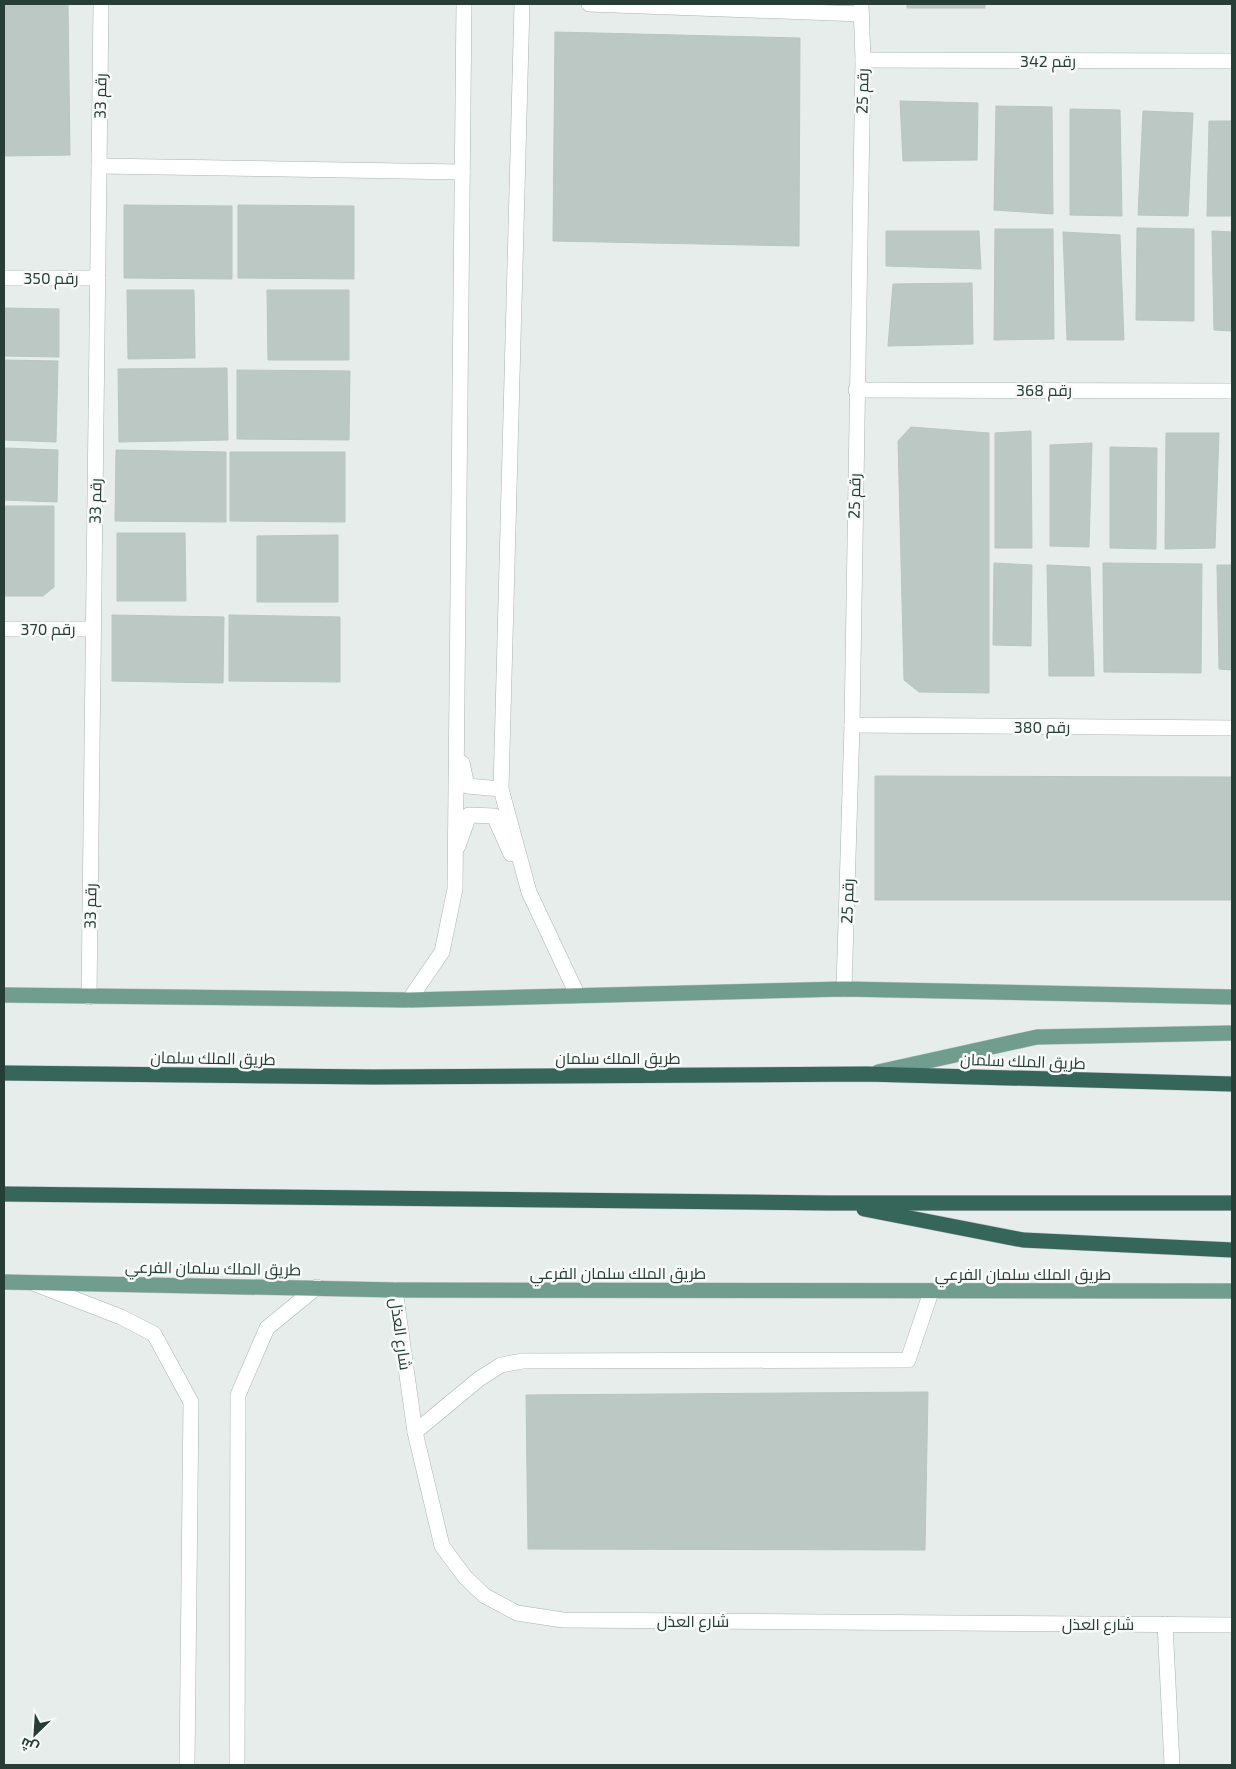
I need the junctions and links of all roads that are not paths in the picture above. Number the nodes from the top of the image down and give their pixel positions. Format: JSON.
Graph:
{"nodes":[{"id":1,"x":101,"y":4,"type":"edge"},
{"id":2,"x":464,"y":4,"type":"edge"},
{"id":3,"x":522,"y":4,"type":"edge"},
{"id":4,"x":590,"y":4,"type":"edge"},
{"id":5,"x":861,"y":9,"type":"edge"},
{"id":6,"x":863,"y":60,"type":"junction"},
{"id":7,"x":1232,"y":61,"type":"edge"},
{"id":8,"x":99,"y":166,"type":"junction"},
{"id":9,"x":462,"y":172,"type":"junction"},
{"id":10,"x":4,"y":278,"type":"edge"},
{"id":11,"x":98,"y":278,"type":"junction"},
{"id":12,"x":856,"y":390,"type":"junction"},
{"id":13,"x":1232,"y":391,"type":"edge"},
{"id":14,"x":4,"y":629,"type":"edge"},
{"id":15,"x":93,"y":629,"type":"junction"},
{"id":16,"x":852,"y":725,"type":"junction"},
{"id":17,"x":1232,"y":728,"type":"edge"},
{"id":18,"x":457,"y":737,"type":"junction"},
{"id":19,"x":501,"y":789,"type":"junction"},
{"id":20,"x":453,"y":858,"type":"junction"},
{"id":21,"x":529,"y":892,"type":"junction"},
{"id":22,"x":844,"y":989,"type":"junction"},
{"id":23,"x":578,"y":994,"type":"junction"},
{"id":24,"x":4,"y":995,"type":"edge"},
{"id":25,"x":89,"y":997,"type":"junction"},
{"id":26,"x":1232,"y":997,"type":"edge"},
{"id":27,"x":409,"y":1000,"type":"junction"},
{"id":28,"x":1232,"y":1033,"type":"edge"},
{"id":29,"x":4,"y":1073,"type":"edge"},
{"id":30,"x":867,"y":1074,"type":"junction"},
{"id":31,"x":1232,"y":1084,"type":"edge"},
{"id":32,"x":4,"y":1194,"type":"edge"},
{"id":33,"x":829,"y":1202,"type":"junction"},
{"id":34,"x":1232,"y":1203,"type":"edge"},
{"id":35,"x":1232,"y":1250,"type":"edge"},
{"id":36,"x":4,"y":1282,"type":"edge"},
{"id":37,"x":29,"y":1282,"type":"junction"},
{"id":38,"x":317,"y":1287,"type":"junction"},
{"id":39,"x":395,"y":1290,"type":"junction"},
{"id":40,"x":931,"y":1292,"type":"junction"},
{"id":41,"x":1232,"y":1292,"type":"edge"},
{"id":42,"x":415,"y":1432,"type":"junction"},
{"id":43,"x":1165,"y":1624,"type":"junction"},
{"id":44,"x":1232,"y":1625,"type":"edge"},
{"id":45,"x":187,"y":1765,"type":"edge"},
{"id":46,"x":237,"y":1765,"type":"edge"},
{"id":47,"x":1172,"y":1765,"type":"edge"}],
"edges":[{"from":1,"to":8,"type":"street","name":"رقم 33"},
{"from":2,"to":9,"type":"street"},
{"from":3,"to":19,"type":"street"},
{"from":4,"to":5,"type":"street"},
{"from":5,"to":6,"type":"street","name":"رقم 25"},
{"from":6,"to":7,"type":"street","name":"رقم 342"},
{"from":6,"to":12,"type":"street","name":"رقم 25"},
{"from":8,"to":9,"type":"street"},
{"from":8,"to":11,"type":"street","name":"رقم 33"},
{"from":9,"to":18,"type":"street"},
{"from":10,"to":11,"type":"street","name":"رقم 350"},
{"from":11,"to":15,"type":"street","name":"رقم 33"},
{"from":12,"to":13,"type":"street","name":"رقم 368"},
{"from":12,"to":16,"type":"street","name":"رقم 25"},
{"from":14,"to":15,"type":"street","name":"رقم 370"},
{"from":15,"to":25,"type":"street","name":"رقم 33"},
{"from":16,"to":17,"type":"street","name":"رقم 380"},
{"from":16,"to":22,"type":"street","name":"رقم 25"},
{"from":18,"to":19,"type":"street"},
{"from":18,"to":20,"type":"street"},
{"from":19,"to":21,"type":"street"},
{"from":20,"to":21,"type":"street"},
{"from":20,"to":27,"type":"street"},
{"from":21,"to":23,"type":"street"},
{"from":22,"to":23,"type":"main road"},
{"from":22,"to":26,"type":"main road"},
{"from":23,"to":27,"type":"main road"},
{"from":24,"to":25,"type":"main road"},
{"from":25,"to":27,"type":"main road"},
{"from":28,"to":30,"type":"main road"},
{"from":29,"to":30,"type":"highway","name":"طريق الملك سلمان"},
{"from":30,"to":31,"type":"highway","name":"طريق الملك سلمان"},
{"from":32,"to":33,"type":"highway"},
{"from":33,"to":34,"type":"highway"},
{"from":33,"to":35,"type":"highway"},
{"from":36,"to":37,"type":"main road","name":"طريق الملك سلمان الفرعي"},
{"from":37,"to":38,"type":"main road","name":"طريق الملك سلمان الفرعي"},
{"from":37,"to":45,"type":"street"},
{"from":38,"to":39,"type":"main road","name":"طريق الملك سلمان الفرعي"},
{"from":38,"to":46,"type":"street"},
{"from":39,"to":40,"type":"main road","name":"طريق الملك سلمان الفرعي"},
{"from":39,"to":42,"type":"street","name":"شارع العذل"},
{"from":40,"to":41,"type":"main road","name":"طريق الملك سلمان الفرعي"},
{"from":40,"to":42,"type":"street"},
{"from":42,"to":43,"type":"street","name":"شارع العذل"},
{"from":43,"to":44,"type":"street","name":"شارع العذل"},
{"from":43,"to":47,"type":"street"}]}
